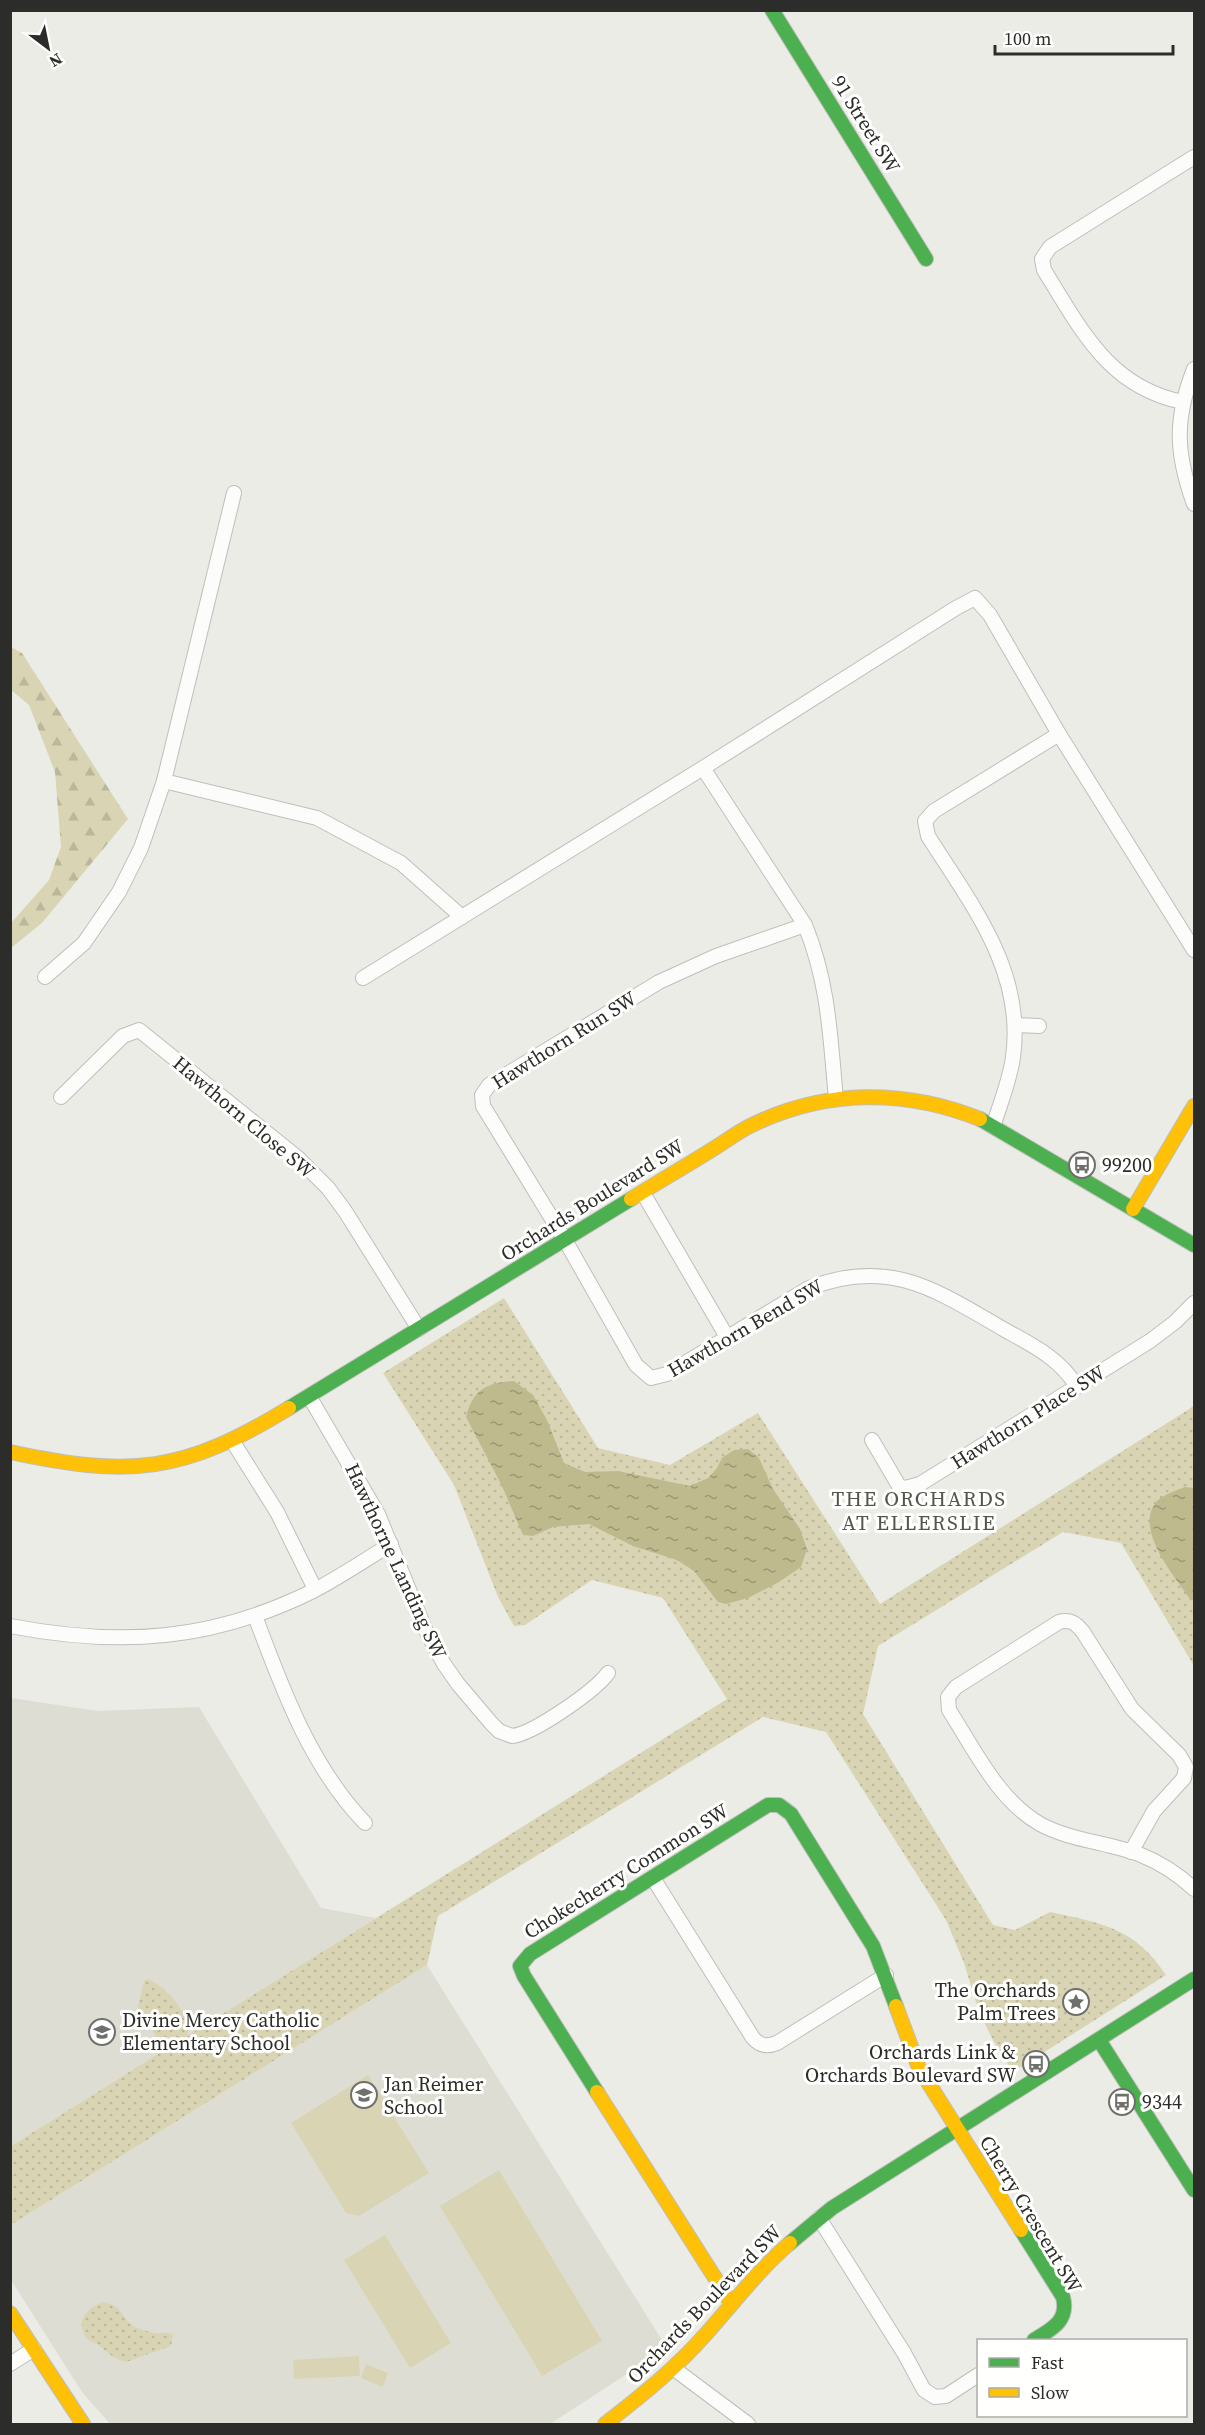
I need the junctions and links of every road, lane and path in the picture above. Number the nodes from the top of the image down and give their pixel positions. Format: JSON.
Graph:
{"nodes":[{"id":1,"x":772,"y":10,"type":"edge"},
{"id":2,"x":1194,"y":157,"type":"edge"},
{"id":3,"x":926,"y":259,"type":"dead end"},
{"id":4,"x":1194,"y":369,"type":"edge"},
{"id":5,"x":1191,"y":387,"type":"edge"},
{"id":6,"x":1183,"y":402,"type":"junction"},
{"id":7,"x":1187,"y":422,"type":"edge"},
{"id":8,"x":234,"y":493,"type":"dead end"},
{"id":9,"x":1194,"y":504,"type":"edge"},
{"id":10,"x":1059,"y":734,"type":"junction"},
{"id":11,"x":703,"y":768,"type":"junction"},
{"id":12,"x":164,"y":781,"type":"junction"},
{"id":13,"x":462,"y":917,"type":"junction"},
{"id":14,"x":804,"y":925,"type":"junction"},
{"id":15,"x":1194,"y":950,"type":"edge"},
{"id":16,"x":45,"y":977,"type":"dead end"},
{"id":17,"x":363,"y":978,"type":"dead end"},
{"id":18,"x":1015,"y":1025,"type":"junction"},
{"id":19,"x":1039,"y":1026,"type":"dead end"},
{"id":20,"x":61,"y":1097,"type":"dead end"},
{"id":21,"x":836,"y":1098,"type":"junction"},
{"id":22,"x":1194,"y":1106,"type":"edge"},
{"id":23,"x":993,"y":1127,"type":"junction"},
{"id":24,"x":643,"y":1193,"type":"junction"},
{"id":25,"x":1133,"y":1209,"type":"junction"},
{"id":26,"x":565,"y":1240,"type":"junction"},
{"id":27,"x":1194,"y":1245,"type":"edge"},
{"id":28,"x":1194,"y":1303,"type":"edge"},
{"id":29,"x":418,"y":1329,"type":"junction"},
{"id":30,"x":727,"y":1337,"type":"junction"},
{"id":31,"x":1077,"y":1387,"type":"junction"},
{"id":32,"x":309,"y":1396,"type":"junction"},
{"id":33,"x":872,"y":1440,"type":"dead end"},
{"id":34,"x":233,"y":1442,"type":"junction"},
{"id":35,"x":10,"y":1452,"type":"edge"},
{"id":36,"x":391,"y":1544,"type":"junction"},
{"id":37,"x":315,"y":1589,"type":"junction"},
{"id":38,"x":255,"y":1616,"type":"junction"},
{"id":39,"x":10,"y":1626,"type":"edge"},
{"id":40,"x":608,"y":1673,"type":"dead end"},
{"id":41,"x":365,"y":1823,"type":"dead end"},
{"id":42,"x":1131,"y":1852,"type":"junction"},
{"id":43,"x":653,"y":1878,"type":"junction"},
{"id":44,"x":1194,"y":1889,"type":"edge"},
{"id":45,"x":886,"y":1975,"type":"junction"},
{"id":46,"x":1194,"y":1979,"type":"edge"},
{"id":47,"x":1099,"y":2040,"type":"junction"},
{"id":48,"x":956,"y":2129,"type":"junction"},
{"id":49,"x":1194,"y":2190,"type":"edge"},
{"id":50,"x":819,"y":2218,"type":"junction"},
{"id":51,"x":731,"y":2303,"type":"junction"},
{"id":52,"x":10,"y":2313,"type":"edge"},
{"id":53,"x":1036,"y":2339,"type":"edge"},
{"id":54,"x":34,"y":2349,"type":"junction"},
{"id":55,"x":10,"y":2364,"type":"edge"},
{"id":56,"x":674,"y":2368,"type":"junction"},
{"id":57,"x":977,"y":2376,"type":"edge"},
{"id":58,"x":83,"y":2424,"type":"edge"},
{"id":59,"x":605,"y":2424,"type":"edge"},
{"id":60,"x":748,"y":2424,"type":"edge"}],
"edges":[{"from":1,"to":3,"type":"street","name":"91 Street SW"},
{"from":2,"to":6,"type":"street"},
{"from":4,"to":5,"type":"street"},
{"from":5,"to":6,"type":"street"},
{"from":6,"to":7,"type":"street"},
{"from":7,"to":9,"type":"street"},
{"from":8,"to":12,"type":"street"},
{"from":10,"to":11,"type":"street"},
{"from":10,"to":15,"type":"street"},
{"from":10,"to":18,"type":"street"},
{"from":11,"to":13,"type":"street"},
{"from":11,"to":14,"type":"street"},
{"from":12,"to":13,"type":"street"},
{"from":12,"to":16,"type":"street"},
{"from":13,"to":17,"type":"street"},
{"from":14,"to":21,"type":"street"},
{"from":14,"to":26,"type":"street","name":"Hawthorn Run SW"},
{"from":18,"to":19,"type":"street"},
{"from":18,"to":23,"type":"street"},
{"from":20,"to":29,"type":"street","name":"Hawthorn Close SW"},
{"from":21,"to":23,"type":"street","name":"Orchards Boulevard SW"},
{"from":21,"to":24,"type":"street","name":"Orchards Boulevard SW"},
{"from":22,"to":25,"type":"street"},
{"from":23,"to":25,"type":"street","name":"Orchards Boulevard SW"},
{"from":24,"to":26,"type":"street","name":"Orchards Boulevard SW"},
{"from":24,"to":30,"type":"street"},
{"from":25,"to":27,"type":"street","name":"Orchards Boulevard SW"},
{"from":26,"to":29,"type":"street","name":"Orchards Boulevard SW"},
{"from":26,"to":30,"type":"street","name":"Hawthorn Bend SW"},
{"from":28,"to":31,"type":"street","name":"Hawthorn Place SW"},
{"from":29,"to":32,"type":"street","name":"Orchards Boulevard SW"},
{"from":30,"to":31,"type":"street","name":"Hawthorn Bend SW"},
{"from":31,"to":33,"type":"street","name":"Hawthorn Place SW"},
{"from":32,"to":34,"type":"street","name":"Orchards Boulevard SW"},
{"from":32,"to":36,"type":"street","name":"Hawthorne Landing SW"},
{"from":34,"to":35,"type":"street","name":"Orchards Boulevard SW"},
{"from":34,"to":37,"type":"street"},
{"from":36,"to":37,"type":"street"},
{"from":36,"to":40,"type":"street","name":"Hawthorne Landing SW"},
{"from":37,"to":38,"type":"street"},
{"from":38,"to":39,"type":"street"},
{"from":38,"to":41,"type":"street"},
{"from":42,"to":42,"type":"street"},
{"from":42,"to":44,"type":"street"},
{"from":43,"to":45,"type":"street"},
{"from":43,"to":45,"type":"street","name":"Chokecherry Common SW"},
{"from":43,"to":51,"type":"street","name":"Chokecherry Common SW"},
{"from":45,"to":48,"type":"street","name":"Chokecherry Common SW"},
{"from":46,"to":47,"type":"street","name":"Orchards Boulevard SW"},
{"from":47,"to":48,"type":"street","name":"Orchards Boulevard SW"},
{"from":47,"to":49,"type":"street"},
{"from":48,"to":50,"type":"street","name":"Orchards Boulevard SW"},
{"from":48,"to":53,"type":"street","name":"Cherry Crescent SW"},
{"from":50,"to":51,"type":"street","name":"Orchards Boulevard SW"},
{"from":50,"to":57,"type":"street"},
{"from":51,"to":56,"type":"street","name":"Orchards Boulevard SW"},
{"from":52,"to":54,"type":"street"},
{"from":54,"to":55,"type":"street"},
{"from":54,"to":58,"type":"street"},
{"from":56,"to":59,"type":"street","name":"Orchards Boulevard SW"},
{"from":56,"to":60,"type":"street"}]}
